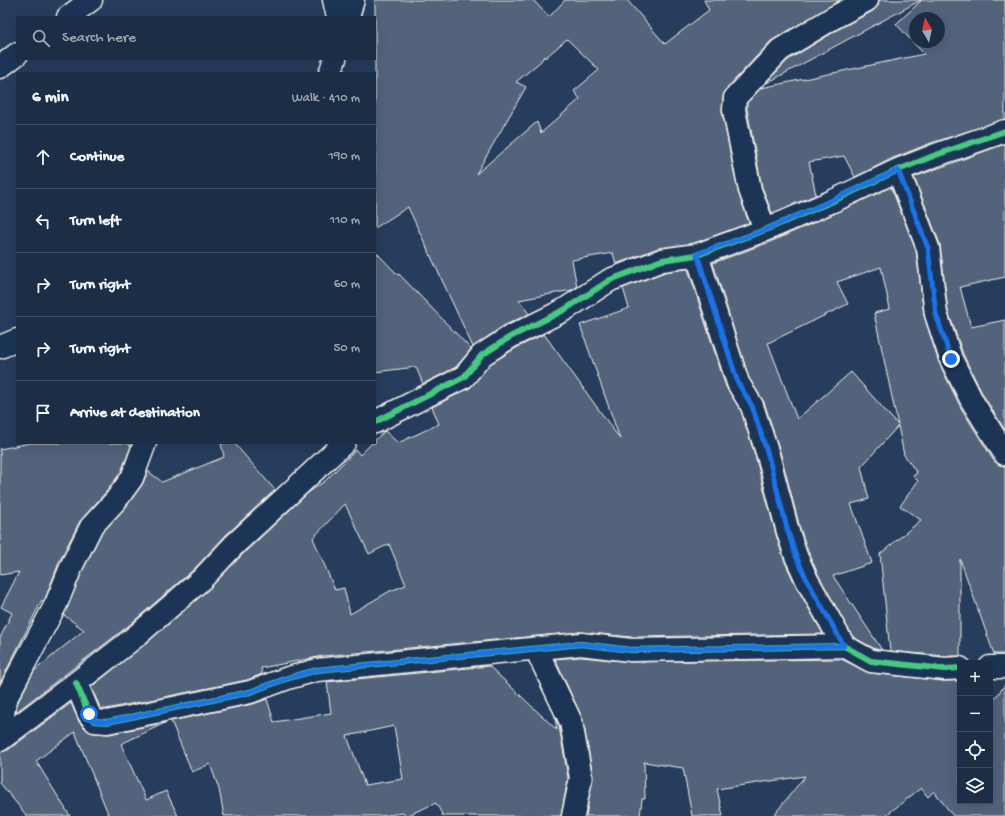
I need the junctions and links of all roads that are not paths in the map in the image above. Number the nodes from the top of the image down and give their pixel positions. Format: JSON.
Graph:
{"nodes":[{"id":1,"x":91,"y":0,"type":"edge"},
{"id":2,"x":334,"y":0,"type":"edge"},
{"id":3,"x":353,"y":0,"type":"edge"},
{"id":4,"x":867,"y":0,"type":"edge"},
{"id":5,"x":69,"y":16,"type":"edge"},
{"id":6,"x":338,"y":16,"type":"edge"},
{"id":7,"x":348,"y":16,"type":"edge"},
{"id":8,"x":16,"y":55,"type":"edge"},
{"id":9,"x":335,"y":60,"type":"edge"},
{"id":10,"x":0,"y":67,"type":"edge"},
{"id":11,"x":330,"y":72,"type":"edge"},
{"id":12,"x":1005,"y":131,"type":"edge"},
{"id":13,"x":898,"y":170,"type":"junction"},
{"id":14,"x":765,"y":230,"type":"junction"},
{"id":15,"x":697,"y":254,"type":"junction"},
{"id":16,"x":16,"y":340,"type":"edge"},
{"id":17,"x":0,"y":347,"type":"edge"},
{"id":18,"x":376,"y":422,"type":"edge"},
{"id":19,"x":145,"y":444,"type":"edge"},
{"id":20,"x":343,"y":444,"type":"edge"},
{"id":21,"x":1005,"y":454,"type":"edge"},
{"id":22,"x":844,"y":646,"type":"junction"},
{"id":23,"x":536,"y":649,"type":"junction"},
{"id":24,"x":993,"y":667,"type":"edge"},
{"id":25,"x":1005,"y":667,"type":"edge"},
{"id":26,"x":957,"y":668,"type":"edge"},
{"id":27,"x":76,"y":683,"type":"junction"},
{"id":28,"x":3,"y":737,"type":"edge"},
{"id":29,"x":573,"y":816,"type":"edge"}],
"edges":[{"from":1,"to":5,"type":"street"},
{"from":2,"to":6,"type":"street"},
{"from":3,"to":7,"type":"street"},
{"from":4,"to":14,"type":"street"},
{"from":8,"to":10,"type":"street"},
{"from":9,"to":11,"type":"street"},
{"from":12,"to":13,"type":"street"},
{"from":13,"to":14,"type":"street"},
{"from":13,"to":21,"type":"street"},
{"from":14,"to":15,"type":"street"},
{"from":15,"to":18,"type":"street"},
{"from":15,"to":22,"type":"street"},
{"from":16,"to":17,"type":"street"},
{"from":19,"to":28,"type":"street"},
{"from":20,"to":27,"type":"street"},
{"from":22,"to":23,"type":"street"},
{"from":22,"to":26,"type":"street"},
{"from":23,"to":27,"type":"street"},
{"from":23,"to":29,"type":"street"},
{"from":24,"to":25,"type":"street"},
{"from":27,"to":28,"type":"street"}]}
